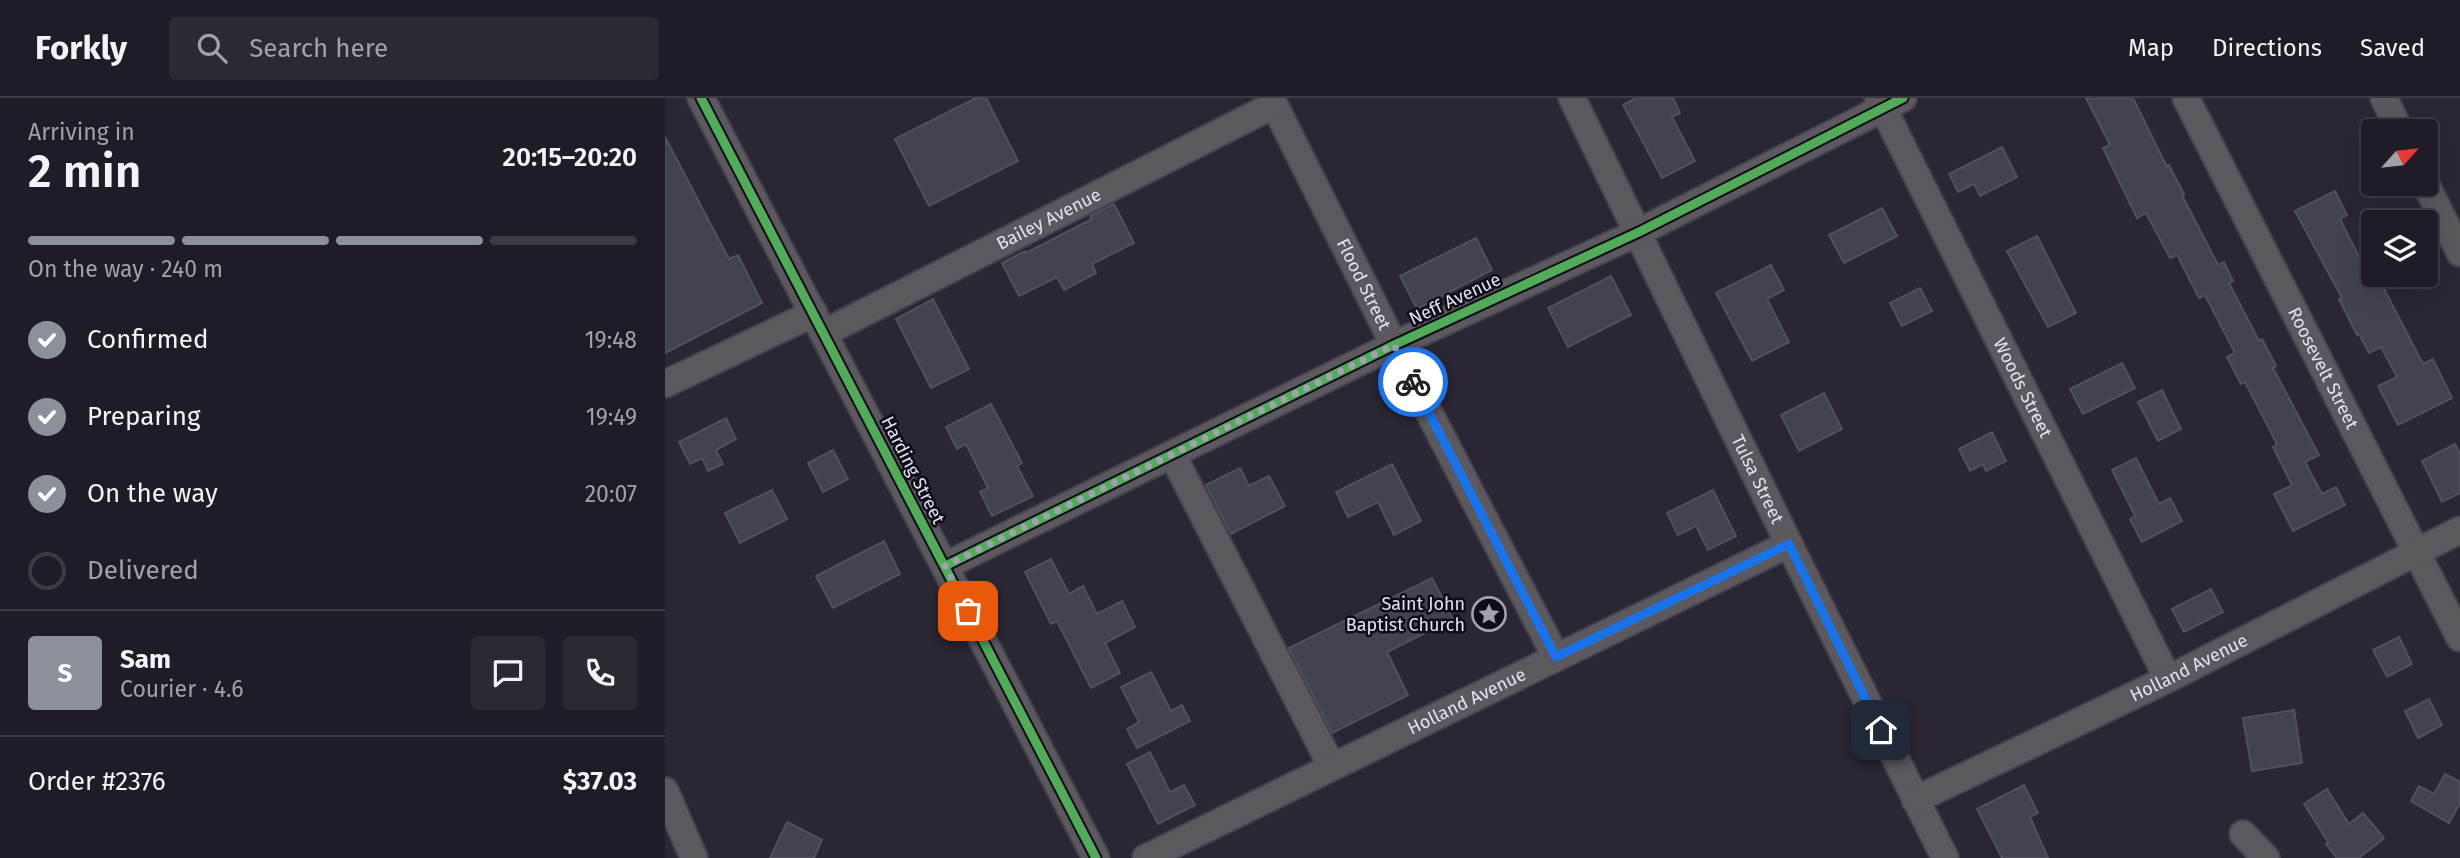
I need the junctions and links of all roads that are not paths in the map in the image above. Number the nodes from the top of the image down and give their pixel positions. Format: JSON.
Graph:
{"nodes":[{"id":1,"x":701,"y":98,"type":"edge"},
{"id":2,"x":1572,"y":98,"type":"edge"},
{"id":3,"x":2186,"y":98,"type":"edge"},
{"id":4,"x":2384,"y":98,"type":"edge"},
{"id":5,"x":1273,"y":101,"type":"edge"},
{"id":6,"x":1888,"y":101,"type":"edge"},
{"id":7,"x":2394,"y":119,"type":"edge"},
{"id":8,"x":2432,"y":196,"type":"edge"},
{"id":9,"x":1639,"y":232,"type":"junction"},
{"id":10,"x":2460,"y":253,"type":"edge"},
{"id":11,"x":819,"y":323,"type":"junction"},
{"id":12,"x":1394,"y":345,"type":"junction"},
{"id":13,"x":665,"y":384,"type":"edge"},
{"id":14,"x":1172,"y":454,"type":"junction"},
{"id":15,"x":2460,"y":530,"type":"edge"},
{"id":16,"x":1789,"y":544,"type":"junction"},
{"id":17,"x":2417,"y":551,"type":"junction"},
{"id":18,"x":945,"y":566,"type":"junction"},
{"id":19,"x":2460,"y":638,"type":"edge"},
{"id":20,"x":1556,"y":657,"type":"junction"},
{"id":21,"x":2168,"y":679,"type":"junction"},
{"id":22,"x":1332,"y":767,"type":"junction"},
{"id":23,"x":665,"y":791,"type":"edge"},
{"id":24,"x":1916,"y":800,"type":"junction"},
{"id":25,"x":2243,"y":834,"type":"dead end"},
{"id":26,"x":694,"y":858,"type":"edge"},
{"id":27,"x":1097,"y":858,"type":"edge"},
{"id":28,"x":1146,"y":858,"type":"edge"},
{"id":29,"x":1945,"y":858,"type":"edge"},
{"id":30,"x":2266,"y":858,"type":"edge"}],
"edges":[{"from":1,"to":11,"type":"street","name":"Harding Street"},
{"from":2,"to":9,"type":"street","name":"Tulsa Street"},
{"from":3,"to":17,"type":"street","name":"Roosevelt Street"},
{"from":4,"to":7,"type":"street"},
{"from":5,"to":11,"type":"street","name":"Bailey Avenue"},
{"from":5,"to":12,"type":"street","name":"Flood Street"},
{"from":6,"to":9,"type":"street","name":"Neff Avenue"},
{"from":6,"to":21,"type":"street","name":"Woods Street"},
{"from":8,"to":10,"type":"street"},
{"from":9,"to":12,"type":"street","name":"Neff Avenue"},
{"from":9,"to":16,"type":"street","name":"Tulsa Street"},
{"from":11,"to":13,"type":"street","name":"Bailey Avenue"},
{"from":11,"to":18,"type":"street","name":"Harding Street"},
{"from":12,"to":14,"type":"street","name":"Neff Avenue"},
{"from":12,"to":20,"type":"street","name":"Flood Street"},
{"from":14,"to":18,"type":"street","name":"Neff Avenue"},
{"from":14,"to":22,"type":"street"},
{"from":15,"to":17,"type":"street","name":"Holland Avenue"},
{"from":16,"to":20,"type":"street","name":"Holland Avenue"},
{"from":16,"to":24,"type":"street","name":"Tulsa Street"},
{"from":17,"to":19,"type":"street","name":"Roosevelt Street"},
{"from":17,"to":21,"type":"street","name":"Holland Avenue"},
{"from":18,"to":27,"type":"street","name":"Harding Street"},
{"from":20,"to":22,"type":"street","name":"Holland Avenue"},
{"from":21,"to":24,"type":"street","name":"Holland Avenue"},
{"from":22,"to":28,"type":"street","name":"Holland Avenue"},
{"from":23,"to":26,"type":"street"},
{"from":24,"to":29,"type":"street","name":"Tulsa Street"},
{"from":25,"to":30,"type":"street"}]}
